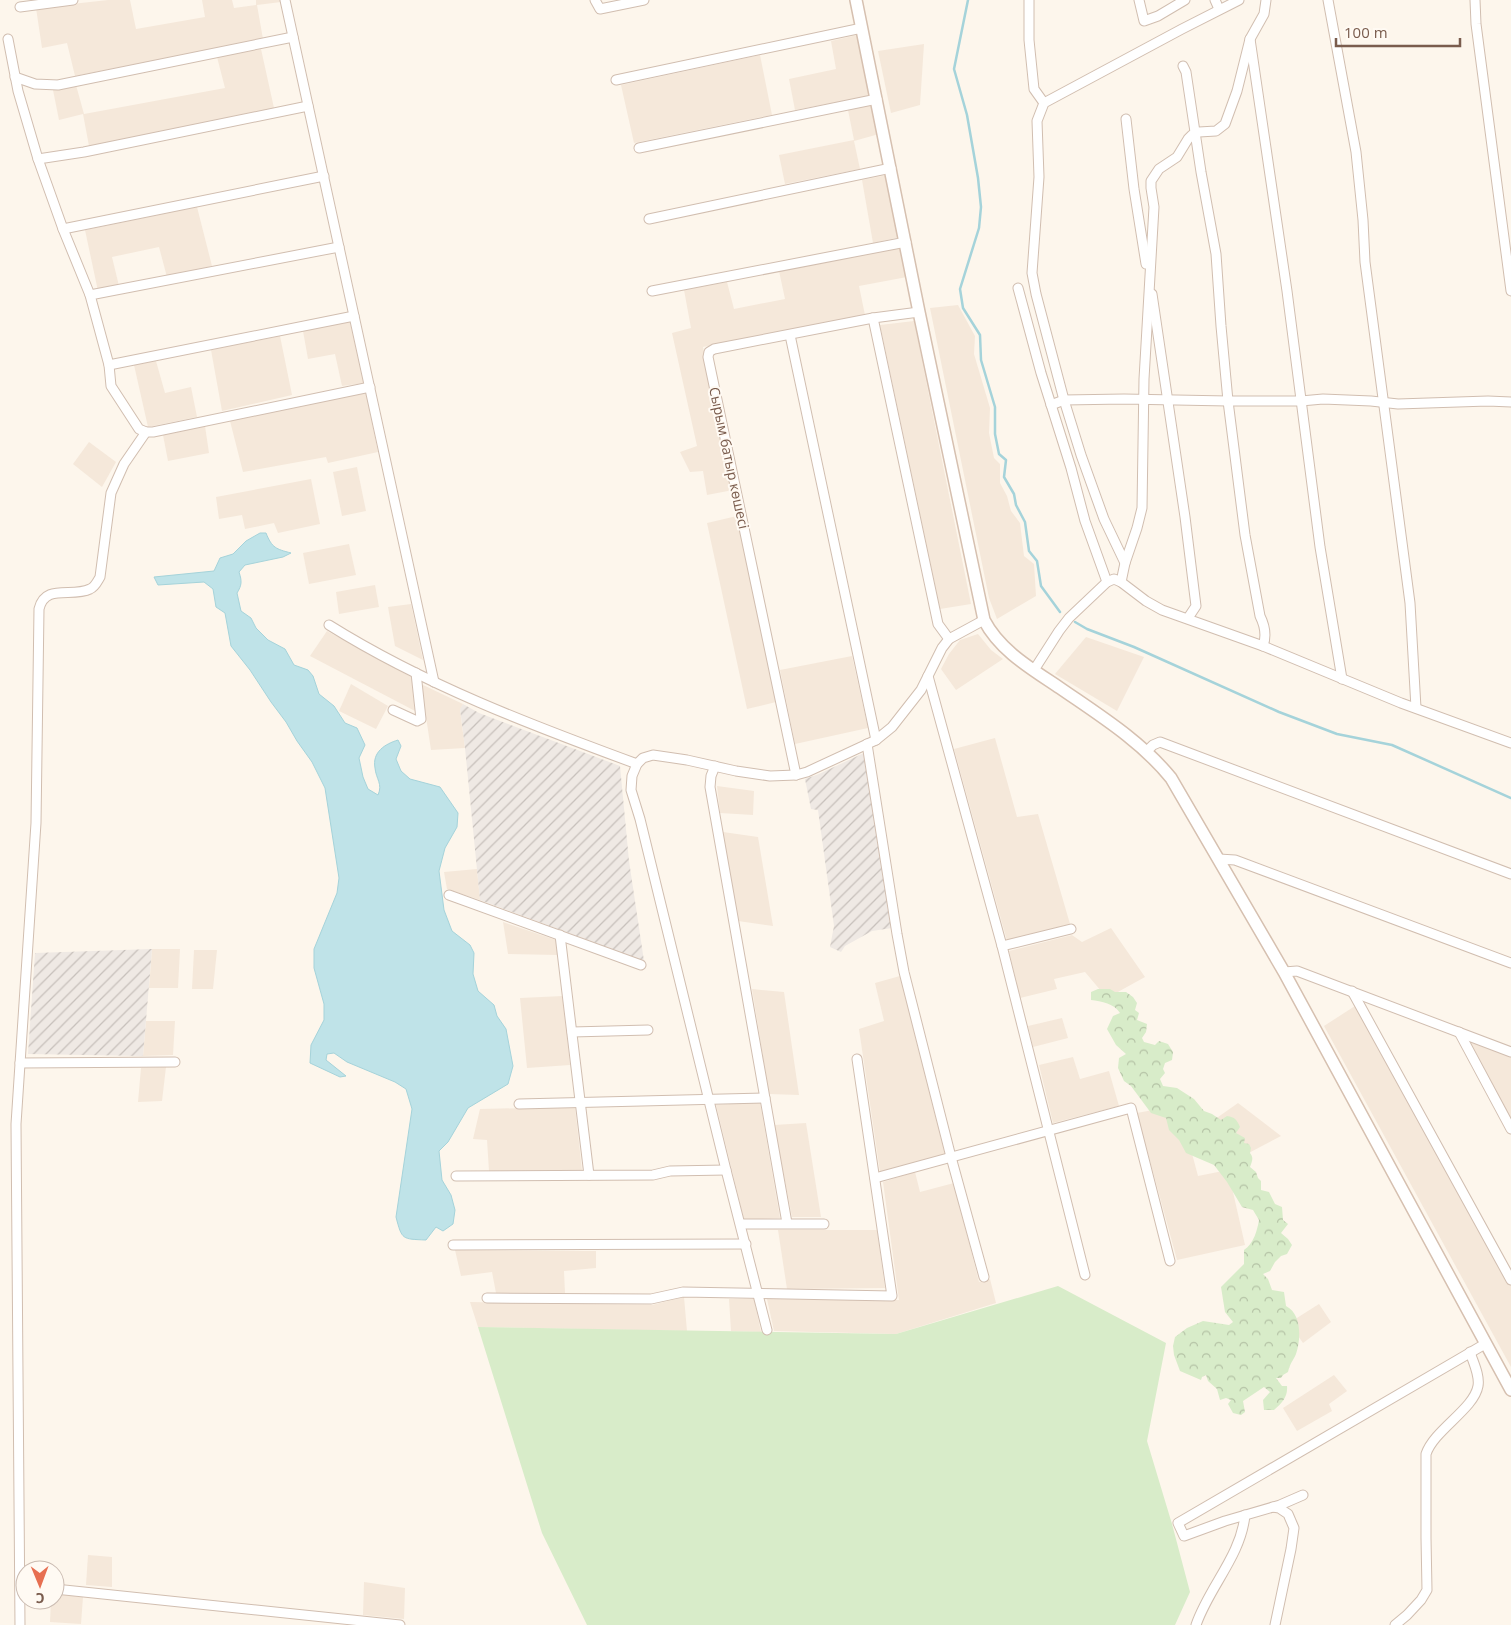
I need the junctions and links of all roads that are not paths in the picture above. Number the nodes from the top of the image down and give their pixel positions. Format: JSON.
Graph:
{"nodes":[{"id":1,"x":73,"y":0,"type":"edge"},
{"id":2,"x":285,"y":0,"type":"edge"},
{"id":3,"x":594,"y":0,"type":"edge"},
{"id":4,"x":644,"y":0,"type":"edge"},
{"id":5,"x":856,"y":0,"type":"edge"},
{"id":6,"x":1029,"y":0,"type":"edge"},
{"id":7,"x":1139,"y":0,"type":"edge"},
{"id":8,"x":1185,"y":0,"type":"edge"},
{"id":9,"x":1215,"y":0,"type":"edge"},
{"id":10,"x":1239,"y":0,"type":"edge"},
{"id":11,"x":1266,"y":0,"type":"edge"},
{"id":12,"x":1328,"y":0,"type":"edge"},
{"id":13,"x":1476,"y":0,"type":"edge"},
{"id":14,"x":20,"y":7,"type":"dead end"},
{"id":15,"x":1219,"y":10,"type":"junction"},
{"id":16,"x":862,"y":28,"type":"junction"},
{"id":17,"x":293,"y":37,"type":"junction"},
{"id":18,"x":8,"y":39,"type":"dead end"},
{"id":19,"x":1250,"y":39,"type":"junction"},
{"id":20,"x":1183,"y":66,"type":"dead end"},
{"id":21,"x":15,"y":77,"type":"junction"},
{"id":22,"x":616,"y":80,"type":"dead end"},
{"id":23,"x":877,"y":98,"type":"junction"},
{"id":24,"x":1044,"y":103,"type":"junction"},
{"id":25,"x":308,"y":106,"type":"junction"},
{"id":26,"x":1126,"y":120,"type":"dead end"},
{"id":27,"x":1195,"y":133,"type":"junction"},
{"id":28,"x":639,"y":148,"type":"dead end"},
{"id":29,"x":38,"y":159,"type":"junction"},
{"id":30,"x":891,"y":168,"type":"junction"},
{"id":31,"x":324,"y":176,"type":"junction"},
{"id":32,"x":648,"y":219,"type":"dead end"},
{"id":33,"x":63,"y":229,"type":"junction"},
{"id":34,"x":906,"y":242,"type":"junction"},
{"id":35,"x":339,"y":247,"type":"junction"},
{"id":36,"x":1149,"y":282,"type":"junction"},
{"id":37,"x":1018,"y":288,"type":"dead end"},
{"id":38,"x":652,"y":291,"type":"dead end"},
{"id":39,"x":1511,"y":291,"type":"edge"},
{"id":40,"x":90,"y":295,"type":"junction"},
{"id":41,"x":920,"y":312,"type":"junction"},
{"id":42,"x":354,"y":316,"type":"junction"},
{"id":43,"x":873,"y":318,"type":"junction"},
{"id":44,"x":790,"y":334,"type":"junction"},
{"id":45,"x":109,"y":365,"type":"junction"},
{"id":46,"x":370,"y":387,"type":"junction"},
{"id":47,"x":1064,"y":400,"type":"junction"},
{"id":48,"x":1143,"y":400,"type":"junction"},
{"id":49,"x":1167,"y":401,"type":"junction"},
{"id":50,"x":1228,"y":401,"type":"junction"},
{"id":51,"x":1301,"y":401,"type":"junction"},
{"id":52,"x":1511,"y":402,"type":"edge"},
{"id":53,"x":1384,"y":403,"type":"junction"},
{"id":54,"x":1051,"y":405,"type":"junction"},
{"id":55,"x":146,"y":432,"type":"junction"},
{"id":56,"x":1125,"y":563,"type":"junction"},
{"id":57,"x":1107,"y":582,"type":"junction"},
{"id":58,"x":1121,"y":582,"type":"junction"},
{"id":59,"x":1188,"y":618,"type":"junction"},
{"id":60,"x":984,"y":620,"type":"junction"},
{"id":61,"x":329,"y":625,"type":"dead end"},
{"id":62,"x":949,"y":639,"type":"junction"},
{"id":63,"x":1263,"y":646,"type":"junction"},
{"id":64,"x":1034,"y":670,"type":"junction"},
{"id":65,"x":416,"y":672,"type":"junction"},
{"id":66,"x":928,"y":676,"type":"junction"},
{"id":67,"x":1342,"y":679,"type":"junction"},
{"id":68,"x":434,"y":682,"type":"junction"},
{"id":69,"x":1416,"y":708,"type":"junction"},
{"id":70,"x":393,"y":710,"type":"dead end"},
{"id":71,"x":871,"y":742,"type":"junction"},
{"id":72,"x":1511,"y":743,"type":"edge"},
{"id":73,"x":1146,"y":752,"type":"junction"},
{"id":74,"x":637,"y":764,"type":"junction"},
{"id":75,"x":715,"y":766,"type":"junction"},
{"id":76,"x":796,"y":775,"type":"junction"},
{"id":77,"x":1219,"y":859,"type":"junction"},
{"id":78,"x":1511,"y":874,"type":"edge"},
{"id":79,"x":449,"y":895,"type":"dead end"},
{"id":80,"x":1071,"y":929,"type":"dead end"},
{"id":81,"x":560,"y":935,"type":"junction"},
{"id":82,"x":1002,"y":946,"type":"junction"},
{"id":83,"x":1511,"y":963,"type":"edge"},
{"id":84,"x":641,"y":965,"type":"dead end"},
{"id":85,"x":1284,"y":972,"type":"junction"},
{"id":86,"x":1352,"y":991,"type":"junction"},
{"id":87,"x":648,"y":1030,"type":"dead end"},
{"id":88,"x":572,"y":1032,"type":"junction"},
{"id":89,"x":1458,"y":1032,"type":"junction"},
{"id":90,"x":1511,"y":1052,"type":"edge"},
{"id":91,"x":857,"y":1059,"type":"dead end"},
{"id":92,"x":175,"y":1062,"type":"dead end"},
{"id":93,"x":20,"y":1063,"type":"junction"},
{"id":94,"x":765,"y":1098,"type":"junction"},
{"id":95,"x":708,"y":1099,"type":"junction"},
{"id":96,"x":580,"y":1102,"type":"junction"},
{"id":97,"x":519,"y":1104,"type":"dead end"},
{"id":98,"x":1511,"y":1129,"type":"edge"},
{"id":99,"x":1049,"y":1130,"type":"junction"},
{"id":100,"x":951,"y":1157,"type":"junction"},
{"id":101,"x":726,"y":1170,"type":"junction"},
{"id":102,"x":589,"y":1175,"type":"junction"},
{"id":103,"x":456,"y":1176,"type":"dead end"},
{"id":104,"x":875,"y":1178,"type":"junction"},
{"id":105,"x":787,"y":1223,"type":"junction"},
{"id":106,"x":741,"y":1224,"type":"junction"},
{"id":107,"x":824,"y":1224,"type":"dead end"},
{"id":108,"x":746,"y":1244,"type":"junction"},
{"id":109,"x":453,"y":1245,"type":"dead end"},
{"id":110,"x":1170,"y":1261,"type":"dead end"},
{"id":111,"x":1085,"y":1275,"type":"dead end"},
{"id":112,"x":984,"y":1277,"type":"dead end"},
{"id":113,"x":1511,"y":1280,"type":"edge"},
{"id":114,"x":758,"y":1294,"type":"junction"},
{"id":115,"x":487,"y":1298,"type":"dead end"},
{"id":116,"x":767,"y":1330,"type":"dead end"},
{"id":117,"x":1485,"y":1344,"type":"junction"},
{"id":118,"x":1470,"y":1352,"type":"junction"},
{"id":119,"x":1511,"y":1390,"type":"edge"},
{"id":120,"x":1302,"y":1495,"type":"dead end"},
{"id":121,"x":1274,"y":1506,"type":"junction"},
{"id":122,"x":1245,"y":1515,"type":"junction"},
{"id":123,"x":22,"y":1560,"type":"edge"},
{"id":124,"x":65,"y":1589,"type":"edge"},
{"id":125,"x":21,"y":1610,"type":"edge"},
{"id":126,"x":1407,"y":1620,"type":"edge"},
{"id":127,"x":20,"y":1625,"type":"edge"},
{"id":128,"x":400,"y":1625,"type":"edge"},
{"id":129,"x":1196,"y":1625,"type":"edge"},
{"id":130,"x":1275,"y":1625,"type":"edge"},
{"id":131,"x":1395,"y":1625,"type":"edge"}],
"edges":[{"from":1,"to":14,"type":"street"},
{"from":2,"to":17,"type":"street"},
{"from":3,"to":4,"type":"street"},
{"from":5,"to":16,"type":"main road"},
{"from":6,"to":24,"type":"street"},
{"from":7,"to":8,"type":"street"},
{"from":9,"to":15,"type":"street"},
{"from":10,"to":15,"type":"street"},
{"from":11,"to":19,"type":"street"},
{"from":12,"to":53,"type":"street"},
{"from":13,"to":39,"type":"street"},
{"from":15,"to":24,"type":"street"},
{"from":16,"to":22,"type":"street"},
{"from":16,"to":23,"type":"main road"},
{"from":17,"to":21,"type":"street"},
{"from":17,"to":25,"type":"street"},
{"from":18,"to":21,"type":"street"},
{"from":19,"to":27,"type":"street"},
{"from":19,"to":51,"type":"street"},
{"from":20,"to":27,"type":"street"},
{"from":21,"to":29,"type":"street"},
{"from":23,"to":28,"type":"street"},
{"from":23,"to":30,"type":"main road"},
{"from":24,"to":47,"type":"street"},
{"from":25,"to":29,"type":"street"},
{"from":25,"to":31,"type":"street"},
{"from":26,"to":36,"type":"street"},
{"from":27,"to":36,"type":"street"},
{"from":27,"to":50,"type":"street"},
{"from":29,"to":33,"type":"street"},
{"from":30,"to":32,"type":"street"},
{"from":30,"to":34,"type":"main road"},
{"from":31,"to":33,"type":"street"},
{"from":31,"to":35,"type":"street"},
{"from":33,"to":40,"type":"street"},
{"from":34,"to":38,"type":"street"},
{"from":34,"to":41,"type":"main road"},
{"from":35,"to":40,"type":"street"},
{"from":35,"to":42,"type":"street"},
{"from":36,"to":48,"type":"street"},
{"from":36,"to":49,"type":"street"},
{"from":37,"to":54,"type":"street"},
{"from":40,"to":45,"type":"street"},
{"from":41,"to":43,"type":"street","name":"Сырым батыр көшесі"},
{"from":41,"to":60,"type":"main road"},
{"from":42,"to":45,"type":"street"},
{"from":42,"to":46,"type":"street"},
{"from":43,"to":44,"type":"street","name":"Сырым батыр көшесі"},
{"from":43,"to":62,"type":"street"},
{"from":44,"to":71,"type":"street"},
{"from":44,"to":76,"type":"street","name":"Сырым батыр көшесі"},
{"from":45,"to":55,"type":"street"},
{"from":46,"to":55,"type":"street"},
{"from":46,"to":68,"type":"street"},
{"from":47,"to":48,"type":"street"},
{"from":47,"to":54,"type":"street"},
{"from":47,"to":56,"type":"street"},
{"from":48,"to":49,"type":"street"},
{"from":48,"to":56,"type":"street"},
{"from":49,"to":50,"type":"street"},
{"from":49,"to":59,"type":"street"},
{"from":50,"to":51,"type":"street"},
{"from":50,"to":63,"type":"street"},
{"from":51,"to":53,"type":"street"},
{"from":51,"to":67,"type":"street"},
{"from":52,"to":53,"type":"street"},
{"from":53,"to":69,"type":"street"},
{"from":54,"to":57,"type":"street"},
{"from":55,"to":93,"type":"street"},
{"from":56,"to":58,"type":"street"},
{"from":57,"to":58,"type":"street"},
{"from":57,"to":64,"type":"street"},
{"from":58,"to":59,"type":"street"},
{"from":59,"to":63,"type":"street"},
{"from":60,"to":62,"type":"street"},
{"from":60,"to":64,"type":"main road"},
{"from":61,"to":65,"type":"street"},
{"from":62,"to":66,"type":"street"},
{"from":63,"to":67,"type":"street"},
{"from":64,"to":73,"type":"main road"},
{"from":65,"to":68,"type":"street"},
{"from":65,"to":70,"type":"street"},
{"from":66,"to":71,"type":"street"},
{"from":66,"to":82,"type":"street"},
{"from":67,"to":69,"type":"street"},
{"from":68,"to":74,"type":"street"},
{"from":69,"to":72,"type":"street"},
{"from":71,"to":76,"type":"street"},
{"from":71,"to":100,"type":"street"},
{"from":73,"to":77,"type":"main road"},
{"from":73,"to":78,"type":"street"},
{"from":74,"to":75,"type":"street"},
{"from":74,"to":95,"type":"street"},
{"from":75,"to":76,"type":"street"},
{"from":75,"to":94,"type":"street"},
{"from":77,"to":83,"type":"street"},
{"from":77,"to":85,"type":"main road"},
{"from":79,"to":81,"type":"street"},
{"from":80,"to":82,"type":"street"},
{"from":81,"to":84,"type":"street"},
{"from":81,"to":88,"type":"street"},
{"from":82,"to":99,"type":"street"},
{"from":85,"to":86,"type":"street"},
{"from":85,"to":117,"type":"main road"},
{"from":86,"to":89,"type":"street"},
{"from":86,"to":113,"type":"street"},
{"from":87,"to":88,"type":"street"},
{"from":88,"to":96,"type":"street"},
{"from":89,"to":90,"type":"street"},
{"from":89,"to":98,"type":"street"},
{"from":91,"to":104,"type":"street"},
{"from":92,"to":93,"type":"street"},
{"from":93,"to":123,"type":"street"},
{"from":94,"to":95,"type":"street"},
{"from":94,"to":105,"type":"street"},
{"from":95,"to":96,"type":"street"},
{"from":95,"to":101,"type":"street"},
{"from":96,"to":97,"type":"street"},
{"from":96,"to":102,"type":"street"},
{"from":99,"to":100,"type":"street"},
{"from":99,"to":110,"type":"street"},
{"from":99,"to":111,"type":"street"},
{"from":100,"to":104,"type":"street"},
{"from":100,"to":112,"type":"street"},
{"from":101,"to":102,"type":"street"},
{"from":101,"to":106,"type":"street"},
{"from":102,"to":103,"type":"street"},
{"from":104,"to":114,"type":"street"},
{"from":105,"to":106,"type":"street"},
{"from":105,"to":107,"type":"street"},
{"from":106,"to":108,"type":"street"},
{"from":108,"to":109,"type":"street"},
{"from":108,"to":114,"type":"street"},
{"from":114,"to":115,"type":"street"},
{"from":114,"to":116,"type":"street"},
{"from":117,"to":118,"type":"street"},
{"from":117,"to":119,"type":"main road"},
{"from":118,"to":122,"type":"street"},
{"from":118,"to":126,"type":"street"},
{"from":120,"to":121,"type":"street"},
{"from":121,"to":122,"type":"street"},
{"from":121,"to":130,"type":"street"},
{"from":122,"to":129,"type":"street"},
{"from":124,"to":128,"type":"street"},
{"from":125,"to":127,"type":"street"},
{"from":126,"to":131,"type":"street"}]}
